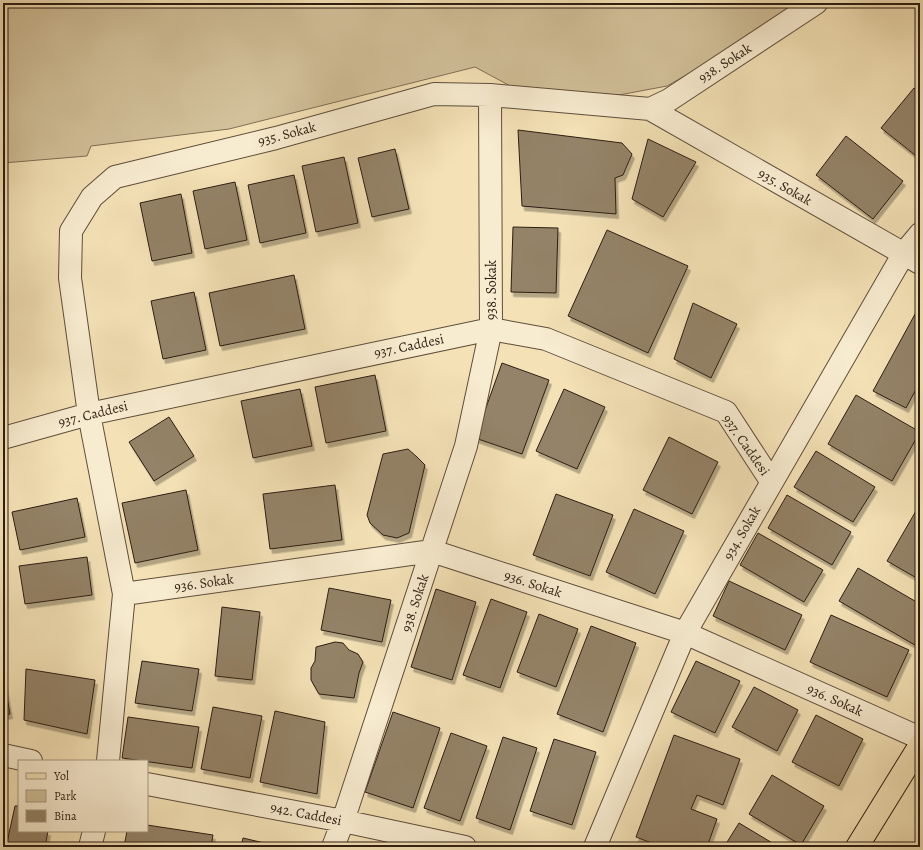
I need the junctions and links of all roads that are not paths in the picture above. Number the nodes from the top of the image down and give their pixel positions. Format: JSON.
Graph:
{"nodes":[{"id":1,"x":816,"y":3,"type":"edge"},
{"id":2,"x":490,"y":96,"type":"junction"},
{"id":3,"x":650,"y":110,"type":"junction"},
{"id":4,"x":920,"y":234,"type":"edge"},
{"id":5,"x":912,"y":258,"type":"edge"},
{"id":6,"x":491,"y":329,"type":"junction"},
{"id":7,"x":89,"y":414,"type":"junction"},
{"id":8,"x":3,"y":438,"type":"edge"},
{"id":9,"x":771,"y":481,"type":"junction"},
{"id":10,"x":432,"y":551,"type":"junction"},
{"id":11,"x":124,"y":594,"type":"junction"},
{"id":12,"x":685,"y":633,"type":"junction"},
{"id":13,"x":920,"y":738,"type":"edge"},
{"id":14,"x":920,"y":745,"type":"edge"},
{"id":15,"x":3,"y":755,"type":"edge"},
{"id":16,"x":26,"y":760,"type":"edge"},
{"id":17,"x":108,"y":760,"type":"edge"},
{"id":18,"x":148,"y":784,"type":"edge"},
{"id":19,"x":343,"y":821,"type":"junction"},
{"id":20,"x":94,"y":832,"type":"edge"},
{"id":21,"x":90,"y":847,"type":"edge"},
{"id":22,"x":333,"y":847,"type":"edge"},
{"id":23,"x":464,"y":847,"type":"edge"},
{"id":24,"x":595,"y":847,"type":"edge"},
{"id":25,"x":857,"y":847,"type":"edge"}],
"edges":[{"from":1,"to":3,"type":"street","name":"938. Sokak"},
{"from":2,"to":3,"type":"street"},
{"from":2,"to":6,"type":"street","name":"938. Sokak"},
{"from":2,"to":7,"type":"street","name":"935. Sokak"},
{"from":3,"to":5,"type":"street","name":"935. Sokak"},
{"from":4,"to":5,"type":"street","name":"934. Sokak"},
{"from":5,"to":9,"type":"street","name":"934. Sokak"},
{"from":6,"to":7,"type":"street","name":"937. Caddesi"},
{"from":6,"to":9,"type":"street","name":"937. Caddesi"},
{"from":6,"to":10,"type":"street","name":"938. Sokak"},
{"from":7,"to":8,"type":"street","name":"937. Caddesi"},
{"from":7,"to":11,"type":"street","name":"935. Sokak"},
{"from":9,"to":12,"type":"street","name":"934. Sokak"},
{"from":10,"to":11,"type":"street","name":"936. Sokak"},
{"from":10,"to":12,"type":"street","name":"936. Sokak"},
{"from":10,"to":19,"type":"street","name":"938. Sokak"},
{"from":11,"to":17,"type":"street","name":"935. Sokak"},
{"from":12,"to":13,"type":"street","name":"936. Sokak"},
{"from":12,"to":24,"type":"street","name":"934. Sokak"},
{"from":14,"to":25,"type":"main road"},
{"from":15,"to":16,"type":"street"},
{"from":18,"to":19,"type":"street","name":"942. Caddesi"},
{"from":19,"to":22,"type":"street","name":"938. Sokak"},
{"from":19,"to":23,"type":"street","name":"942. Caddesi"},
{"from":20,"to":21,"type":"street"}]}
